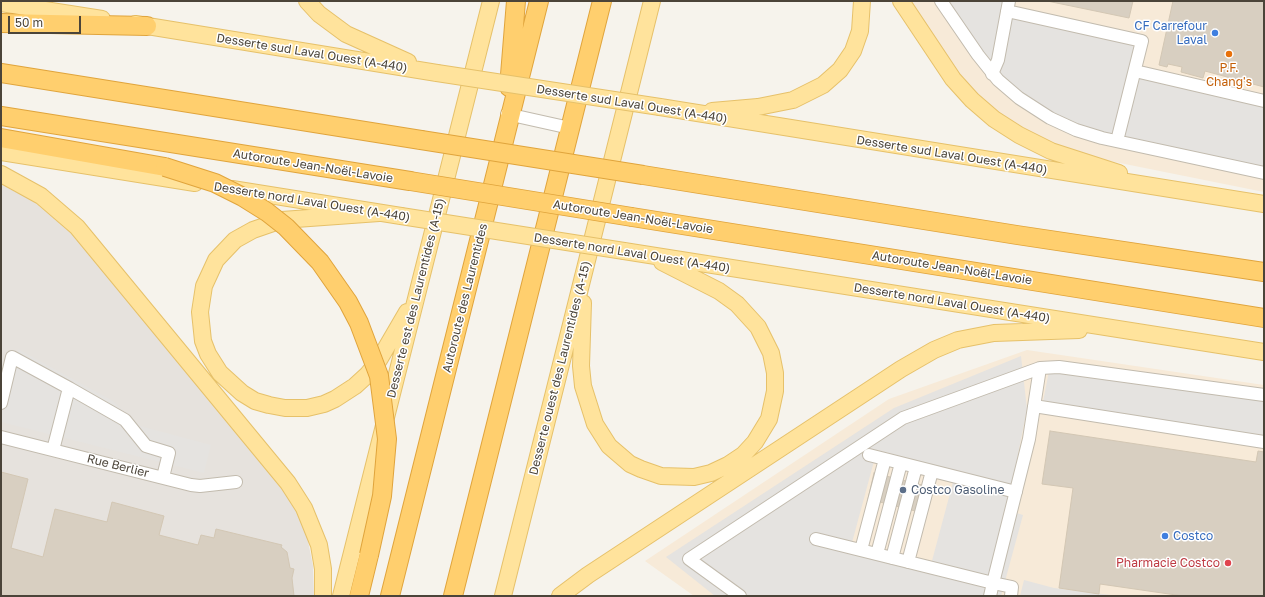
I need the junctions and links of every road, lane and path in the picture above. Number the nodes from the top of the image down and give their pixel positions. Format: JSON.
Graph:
{"nodes":[{"id":1,"x":307,"y":1,"type":"edge"},
{"id":2,"x":479,"y":1,"type":"edge"},
{"id":3,"x":490,"y":1,"type":"edge"},
{"id":4,"x":516,"y":1,"type":"edge"},
{"id":5,"x":539,"y":1,"type":"edge"},
{"id":6,"x":602,"y":1,"type":"edge"},
{"id":7,"x":652,"y":1,"type":"edge"},
{"id":8,"x":663,"y":1,"type":"edge"},
{"id":9,"x":862,"y":1,"type":"edge"},
{"id":10,"x":901,"y":1,"type":"edge"},
{"id":11,"x":941,"y":1,"type":"edge"},
{"id":12,"x":1,"y":3,"type":"edge"},
{"id":13,"x":1008,"y":6,"type":"edge"},
{"id":14,"x":1,"y":23,"type":"edge"},
{"id":15,"x":147,"y":26,"type":"junction"},
{"id":16,"x":642,"y":40,"type":"junction"},
{"id":17,"x":478,"y":46,"type":"junction"},
{"id":18,"x":1135,"y":71,"type":"junction"},
{"id":19,"x":433,"y":72,"type":"junction"},
{"id":20,"x":1,"y":73,"type":"edge"},
{"id":21,"x":992,"y":74,"type":"junction"},
{"id":22,"x":1264,"y":101,"type":"edge"},
{"id":23,"x":692,"y":113,"type":"junction"},
{"id":24,"x":509,"y":115,"type":"junction"},
{"id":25,"x":1,"y":116,"type":"edge"},
{"id":26,"x":570,"y":128,"type":"junction"},
{"id":27,"x":1,"y":138,"type":"edge"},
{"id":28,"x":1117,"y":141,"type":"junction"},
{"id":29,"x":1,"y":152,"type":"edge"},
{"id":30,"x":1264,"y":173,"type":"edge"},
{"id":31,"x":1,"y":174,"type":"edge"},
{"id":32,"x":1167,"y":188,"type":"junction"},
{"id":33,"x":1264,"y":204,"type":"edge"},
{"id":34,"x":379,"y":213,"type":"junction"},
{"id":35,"x":650,"y":255,"type":"junction"},
{"id":36,"x":1264,"y":272,"type":"edge"},
{"id":37,"x":584,"y":273,"type":"junction"},
{"id":38,"x":417,"y":295,"type":"junction"},
{"id":39,"x":1264,"y":318,"type":"edge"},
{"id":40,"x":1115,"y":329,"type":"junction"},
{"id":41,"x":1264,"y":352,"type":"edge"},
{"id":42,"x":7,"y":355,"type":"edge"},
{"id":43,"x":1040,"y":368,"type":"junction"},
{"id":44,"x":69,"y":388,"type":"junction"},
{"id":45,"x":1264,"y":395,"type":"edge"},
{"id":46,"x":1,"y":403,"type":"edge"},
{"id":47,"x":1034,"y":406,"type":"junction"},
{"id":48,"x":1,"y":437,"type":"edge"},
{"id":49,"x":1264,"y":442,"type":"edge"},
{"id":50,"x":53,"y":450,"type":"junction"},
{"id":51,"x":869,"y":455,"type":"dead end"},
{"id":52,"x":885,"y":459,"type":"junction"},
{"id":53,"x":901,"y":463,"type":"junction"},
{"id":54,"x":916,"y":467,"type":"junction"},
{"id":55,"x":932,"y":471,"type":"junction"},
{"id":56,"x":163,"y":477,"type":"junction"},
{"id":57,"x":236,"y":482,"type":"dead end"},
{"id":58,"x":1016,"y":492,"type":"junction"},
{"id":59,"x":816,"y":539,"type":"dead end"},
{"id":60,"x":861,"y":550,"type":"junction"},
{"id":61,"x":877,"y":554,"type":"junction"},
{"id":62,"x":892,"y":558,"type":"junction"},
{"id":63,"x":908,"y":562,"type":"junction"},
{"id":64,"x":993,"y":583,"type":"junction"},
{"id":65,"x":323,"y":596,"type":"edge"},
{"id":66,"x":341,"y":596,"type":"edge"},
{"id":67,"x":359,"y":596,"type":"edge"},
{"id":68,"x":390,"y":596,"type":"edge"},
{"id":69,"x":453,"y":596,"type":"edge"},
{"id":70,"x":503,"y":596,"type":"edge"},
{"id":71,"x":560,"y":596,"type":"edge"},
{"id":72,"x":740,"y":596,"type":"edge"},
{"id":73,"x":990,"y":596,"type":"edge"},
{"id":74,"x":1011,"y":596,"type":"edge"}],
"edges":[{"from":1,"to":19,"type":"main road"},
{"from":2,"to":17,"type":"main road"},
{"from":3,"to":17,"type":"main road","name":"Desserte est des Laurentides (A-15)"},
{"from":4,"to":24,"type":"highway"},
{"from":5,"to":24,"type":"highway"},
{"from":6,"to":26,"type":"highway"},
{"from":7,"to":16,"type":"main road","name":"Desserte ouest des Laurentides (A-15)"},
{"from":8,"to":16,"type":"main road"},
{"from":9,"to":23,"type":"main road"},
{"from":10,"to":32,"type":"main road"},
{"from":11,"to":21,"type":"street"},
{"from":12,"to":15,"type":"main road","name":"Desserte sud Laval Ouest (A-440)"},
{"from":13,"to":18,"type":"street"},
{"from":13,"to":21,"type":"street"},
{"from":14,"to":15,"type":"highway"},
{"from":15,"to":19,"type":"main road","name":"Desserte sud Laval Ouest (A-440)"},
{"from":16,"to":37,"type":"main road","name":"Desserte ouest des Laurentides (A-15)"},
{"from":17,"to":38,"type":"main road","name":"Desserte est des Laurentides (A-15)"},
{"from":18,"to":22,"type":"street"},
{"from":18,"to":28,"type":"street"},
{"from":19,"to":23,"type":"main road","name":"Desserte sud Laval Ouest (A-440)","bridge":true},
{"from":20,"to":36,"type":"highway","bridge":true},
{"from":21,"to":28,"type":"street"},
{"from":23,"to":32,"type":"main road","name":"Desserte sud Laval Ouest (A-440)"},
{"from":24,"to":26,"type":"street"},
{"from":24,"to":68,"type":"highway","name":"Autoroute des Laurentides"},
{"from":25,"to":39,"type":"highway","name":"Autoroute Jean-Noël-Lavoie","bridge":true},
{"from":26,"to":69,"type":"highway"},
{"from":27,"to":67,"type":"highway","bridge":true},
{"from":28,"to":30,"type":"street"},
{"from":29,"to":34,"type":"main road","name":"Desserte nord Laval Ouest (A-440)"},
{"from":31,"to":65,"type":"main road"},
{"from":32,"to":33,"type":"main road","name":"Desserte sud Laval Ouest (A-440)"},
{"from":34,"to":35,"type":"main road","name":"Desserte nord Laval Ouest (A-440)","bridge":true},
{"from":34,"to":38,"type":"main road"},
{"from":35,"to":37,"type":"main road"},
{"from":35,"to":40,"type":"main road","name":"Desserte nord Laval Ouest (A-440)"},
{"from":37,"to":70,"type":"main road","name":"Desserte ouest des Laurentides (A-15)"},
{"from":38,"to":66,"type":"main road","name":"Desserte est des Laurentides (A-15)"},
{"from":40,"to":41,"type":"main road","name":"Desserte nord Laval Ouest (A-440)"},
{"from":40,"to":71,"type":"main road"},
{"from":42,"to":44,"type":"street"},
{"from":42,"to":46,"type":"street"},
{"from":43,"to":45,"type":"street"},
{"from":43,"to":47,"type":"street"},
{"from":43,"to":72,"type":"street"},
{"from":44,"to":50,"type":"street"},
{"from":44,"to":56,"type":"street"},
{"from":47,"to":49,"type":"street"},
{"from":47,"to":58,"type":"street"},
{"from":48,"to":50,"type":"street","name":"Rue Berlier"},
{"from":50,"to":56,"type":"street","name":"Rue Berlier"},
{"from":51,"to":52,"type":"street"},
{"from":52,"to":53,"type":"street"},
{"from":52,"to":60,"type":"street"},
{"from":53,"to":54,"type":"street"},
{"from":53,"to":61,"type":"street"},
{"from":54,"to":55,"type":"street"},
{"from":54,"to":62,"type":"street"},
{"from":55,"to":58,"type":"street"},
{"from":55,"to":63,"type":"street"},
{"from":56,"to":57,"type":"street","name":"Rue Berlier"},
{"from":58,"to":64,"type":"street"},
{"from":59,"to":60,"type":"street"},
{"from":60,"to":61,"type":"street"},
{"from":61,"to":62,"type":"street"},
{"from":62,"to":63,"type":"street"},
{"from":63,"to":64,"type":"street"},
{"from":64,"to":73,"type":"street"},
{"from":64,"to":74,"type":"street"}]}
